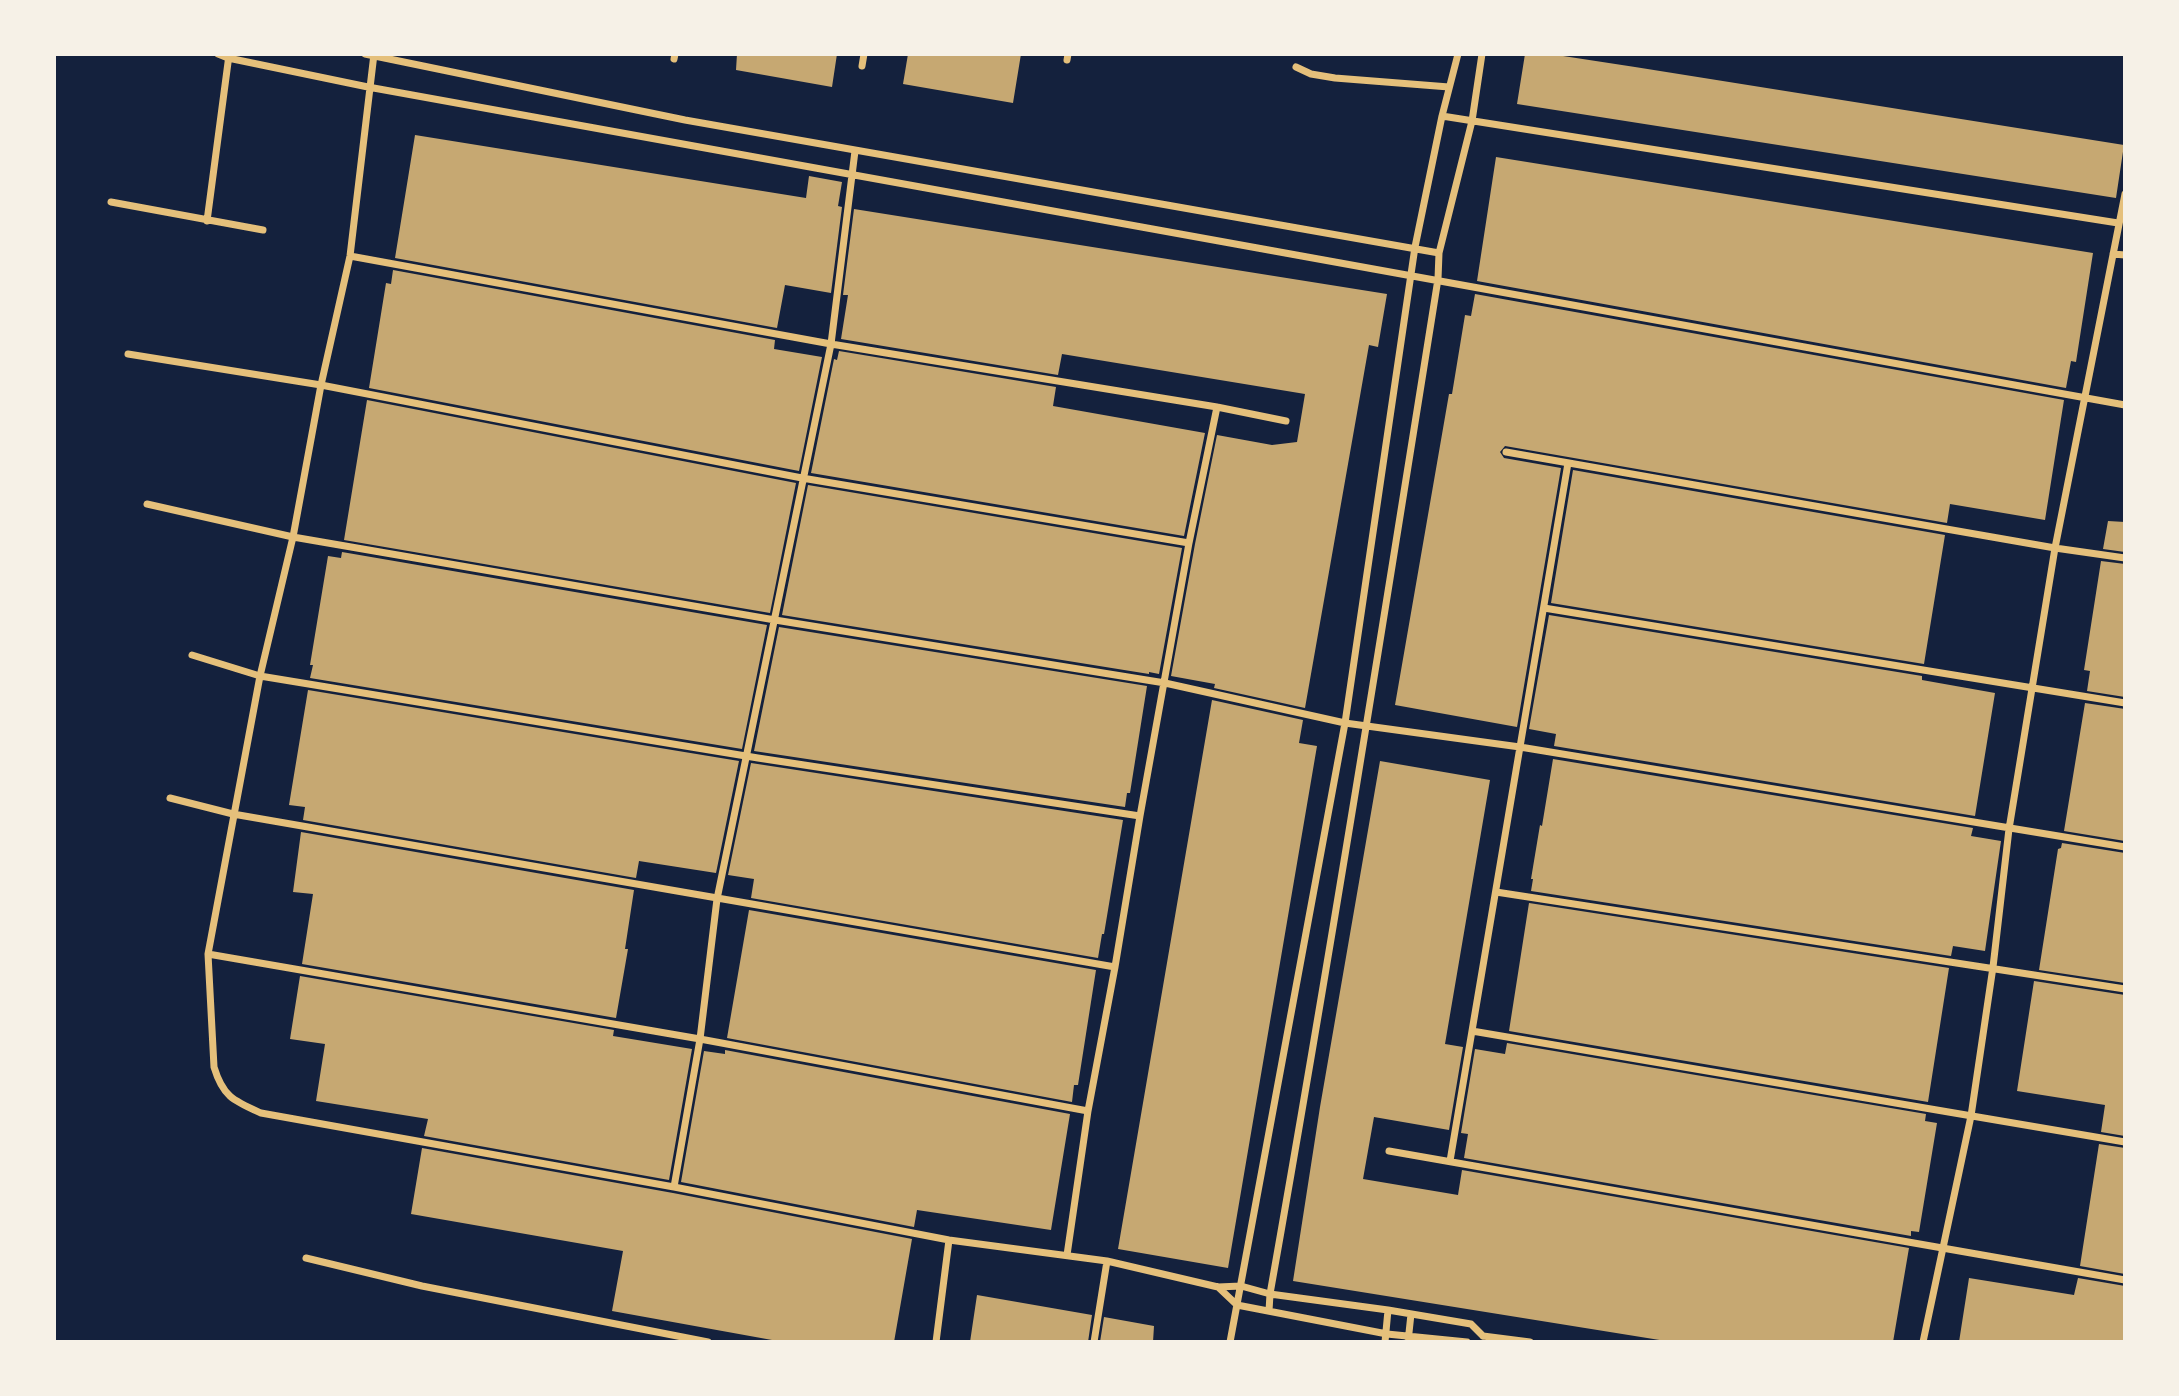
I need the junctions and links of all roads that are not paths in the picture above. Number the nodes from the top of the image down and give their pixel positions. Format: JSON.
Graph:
{"nodes":[{"id":1,"x":218,"y":54,"type":"edge"},
{"id":2,"x":864,"y":54,"type":"edge"},
{"id":3,"x":1458,"y":54,"type":"edge"},
{"id":4,"x":1482,"y":54,"type":"edge"},
{"id":5,"x":371,"y":55,"type":"edge"},
{"id":6,"x":228,"y":56,"type":"edge"},
{"id":7,"x":862,"y":66,"type":"dead end"},
{"id":8,"x":1296,"y":67,"type":"dead end"},
{"id":9,"x":368,"y":87,"type":"junction"},
{"id":10,"x":1449,"y":87,"type":"junction"},
{"id":11,"x":1442,"y":116,"type":"junction"},
{"id":12,"x":1472,"y":121,"type":"junction"},
{"id":13,"x":855,"y":150,"type":"junction"},
{"id":14,"x":851,"y":175,"type":"junction"},
{"id":15,"x":2125,"y":194,"type":"edge"},
{"id":16,"x":111,"y":202,"type":"dead end"},
{"id":17,"x":207,"y":221,"type":"junction"},
{"id":18,"x":2118,"y":223,"type":"junction"},
{"id":19,"x":263,"y":230,"type":"dead end"},
{"id":20,"x":1415,"y":247,"type":"junction"},
{"id":21,"x":1439,"y":253,"type":"junction"},
{"id":22,"x":2113,"y":254,"type":"junction"},
{"id":23,"x":349,"y":256,"type":"junction"},
{"id":24,"x":2125,"y":256,"type":"edge"},
{"id":25,"x":1410,"y":276,"type":"junction"},
{"id":26,"x":1438,"y":279,"type":"junction"},
{"id":27,"x":831,"y":344,"type":"junction"},
{"id":28,"x":128,"y":354,"type":"dead end"},
{"id":29,"x":321,"y":385,"type":"junction"},
{"id":30,"x":2083,"y":398,"type":"junction"},
{"id":31,"x":2125,"y":405,"type":"edge"},
{"id":32,"x":1217,"y":407,"type":"junction"},
{"id":33,"x":1286,"y":421,"type":"dead end"},
{"id":34,"x":1506,"y":452,"type":"dead end"},
{"id":35,"x":1568,"y":463,"type":"junction"},
{"id":36,"x":802,"y":478,"type":"junction"},
{"id":37,"x":146,"y":503,"type":"dead end"},
{"id":38,"x":293,"y":537,"type":"junction"},
{"id":39,"x":1189,"y":543,"type":"junction"},
{"id":40,"x":2055,"y":548,"type":"junction"},
{"id":41,"x":2125,"y":558,"type":"edge"},
{"id":42,"x":1544,"y":608,"type":"junction"},
{"id":43,"x":775,"y":620,"type":"junction"},
{"id":44,"x":192,"y":655,"type":"dead end"},
{"id":45,"x":260,"y":676,"type":"junction"},
{"id":46,"x":1165,"y":683,"type":"junction"},
{"id":47,"x":2033,"y":689,"type":"junction"},
{"id":48,"x":2125,"y":703,"type":"edge"},
{"id":49,"x":1345,"y":723,"type":"junction"},
{"id":50,"x":1367,"y":726,"type":"junction"},
{"id":51,"x":1520,"y":747,"type":"junction"},
{"id":52,"x":745,"y":755,"type":"junction"},
{"id":53,"x":170,"y":798,"type":"dead end"},
{"id":54,"x":233,"y":814,"type":"junction"},
{"id":55,"x":1140,"y":816,"type":"junction"},
{"id":56,"x":2009,"y":829,"type":"junction"},
{"id":57,"x":2125,"y":847,"type":"edge"},
{"id":58,"x":1496,"y":892,"type":"junction"},
{"id":59,"x":717,"y":899,"type":"junction"},
{"id":60,"x":208,"y":954,"type":"junction"},
{"id":61,"x":1115,"y":967,"type":"junction"},
{"id":62,"x":1993,"y":967,"type":"junction"},
{"id":63,"x":2125,"y":989,"type":"edge"},
{"id":64,"x":1472,"y":1031,"type":"junction"},
{"id":65,"x":701,"y":1039,"type":"junction"},
{"id":66,"x":1088,"y":1111,"type":"junction"},
{"id":67,"x":1971,"y":1116,"type":"junction"},
{"id":68,"x":2125,"y":1142,"type":"edge"},
{"id":69,"x":1389,"y":1151,"type":"dead end"},
{"id":70,"x":1450,"y":1161,"type":"junction"},
{"id":71,"x":674,"y":1187,"type":"junction"},
{"id":72,"x":949,"y":1240,"type":"junction"},
{"id":73,"x":1942,"y":1248,"type":"junction"},
{"id":74,"x":1067,"y":1255,"type":"junction"},
{"id":75,"x":306,"y":1258,"type":"dead end"},
{"id":76,"x":1107,"y":1261,"type":"junction"},
{"id":77,"x":2125,"y":1280,"type":"edge"},
{"id":78,"x":1241,"y":1286,"type":"junction"},
{"id":79,"x":1218,"y":1287,"type":"junction"},
{"id":80,"x":1270,"y":1294,"type":"junction"},
{"id":81,"x":1237,"y":1305,"type":"junction"},
{"id":82,"x":1388,"y":1310,"type":"junction"},
{"id":83,"x":1269,"y":1311,"type":"junction"},
{"id":84,"x":1411,"y":1314,"type":"junction"},
{"id":85,"x":1483,"y":1336,"type":"junction"},
{"id":86,"x":1386,"y":1338,"type":"edge"},
{"id":87,"x":1408,"y":1339,"type":"edge"},
{"id":88,"x":708,"y":1342,"type":"edge"},
{"id":89,"x":936,"y":1342,"type":"edge"},
{"id":90,"x":1094,"y":1342,"type":"edge"},
{"id":91,"x":1230,"y":1342,"type":"edge"},
{"id":92,"x":1469,"y":1342,"type":"edge"},
{"id":93,"x":1530,"y":1342,"type":"edge"},
{"id":94,"x":1923,"y":1342,"type":"edge"}],
"edges":[{"from":1,"to":6,"type":"street"},
{"from":2,"to":7,"type":"street"},
{"from":3,"to":10,"type":"street"},
{"from":4,"to":12,"type":"street"},
{"from":5,"to":9,"type":"street"},
{"from":5,"to":13,"type":"street"},
{"from":6,"to":9,"type":"street"},
{"from":6,"to":17,"type":"street"},
{"from":8,"to":10,"type":"street"},
{"from":9,"to":14,"type":"street"},
{"from":9,"to":23,"type":"street"},
{"from":10,"to":11,"type":"street"},
{"from":11,"to":12,"type":"street"},
{"from":11,"to":20,"type":"street"},
{"from":12,"to":18,"type":"street"},
{"from":12,"to":21,"type":"street"},
{"from":13,"to":14,"type":"street"},
{"from":13,"to":20,"type":"street"},
{"from":14,"to":25,"type":"street"},
{"from":14,"to":27,"type":"street"},
{"from":15,"to":18,"type":"street"},
{"from":16,"to":17,"type":"street"},
{"from":17,"to":19,"type":"street"},
{"from":18,"to":22,"type":"street"},
{"from":20,"to":21,"type":"street"},
{"from":20,"to":25,"type":"street"},
{"from":21,"to":26,"type":"street"},
{"from":22,"to":24,"type":"street"},
{"from":22,"to":30,"type":"street"},
{"from":23,"to":27,"type":"street"},
{"from":23,"to":29,"type":"street"},
{"from":25,"to":26,"type":"street"},
{"from":25,"to":49,"type":"street"},
{"from":26,"to":30,"type":"street"},
{"from":26,"to":50,"type":"street"},
{"from":27,"to":32,"type":"street"},
{"from":27,"to":36,"type":"street"},
{"from":28,"to":29,"type":"street"},
{"from":29,"to":36,"type":"street"},
{"from":29,"to":38,"type":"street"},
{"from":30,"to":31,"type":"street"},
{"from":30,"to":40,"type":"street"},
{"from":32,"to":33,"type":"street"},
{"from":32,"to":39,"type":"street"},
{"from":34,"to":35,"type":"street"},
{"from":35,"to":40,"type":"street"},
{"from":35,"to":42,"type":"street"},
{"from":36,"to":39,"type":"street"},
{"from":36,"to":43,"type":"street"},
{"from":37,"to":38,"type":"street"},
{"from":38,"to":43,"type":"street"},
{"from":38,"to":45,"type":"street"},
{"from":39,"to":46,"type":"street"},
{"from":40,"to":41,"type":"street"},
{"from":40,"to":47,"type":"street"},
{"from":42,"to":47,"type":"street"},
{"from":42,"to":51,"type":"street"},
{"from":43,"to":46,"type":"street"},
{"from":43,"to":52,"type":"street"},
{"from":44,"to":45,"type":"street"},
{"from":45,"to":52,"type":"street"},
{"from":45,"to":54,"type":"street"},
{"from":46,"to":49,"type":"street"},
{"from":46,"to":55,"type":"street"},
{"from":47,"to":48,"type":"street"},
{"from":47,"to":56,"type":"street"},
{"from":49,"to":50,"type":"street"},
{"from":49,"to":78,"type":"street"},
{"from":50,"to":51,"type":"street"},
{"from":50,"to":80,"type":"street"},
{"from":51,"to":56,"type":"street"},
{"from":51,"to":58,"type":"street"},
{"from":52,"to":55,"type":"street"},
{"from":52,"to":59,"type":"street"},
{"from":53,"to":54,"type":"street"},
{"from":54,"to":59,"type":"street"},
{"from":54,"to":60,"type":"street"},
{"from":55,"to":61,"type":"street"},
{"from":56,"to":57,"type":"street"},
{"from":56,"to":62,"type":"street"},
{"from":58,"to":62,"type":"street"},
{"from":58,"to":64,"type":"street"},
{"from":59,"to":61,"type":"street"},
{"from":59,"to":65,"type":"street"},
{"from":60,"to":65,"type":"street"},
{"from":60,"to":71,"type":"street"},
{"from":61,"to":66,"type":"street"},
{"from":62,"to":63,"type":"street"},
{"from":62,"to":67,"type":"street"},
{"from":64,"to":67,"type":"street"},
{"from":64,"to":70,"type":"street"},
{"from":65,"to":66,"type":"street"},
{"from":65,"to":71,"type":"street"},
{"from":66,"to":74,"type":"street"},
{"from":67,"to":68,"type":"street"},
{"from":67,"to":73,"type":"street"},
{"from":69,"to":70,"type":"street"},
{"from":70,"to":73,"type":"street"},
{"from":71,"to":72,"type":"street"},
{"from":72,"to":74,"type":"street"},
{"from":72,"to":89,"type":"street"},
{"from":73,"to":77,"type":"street"},
{"from":73,"to":94,"type":"street"},
{"from":74,"to":76,"type":"street"},
{"from":75,"to":88,"type":"street"},
{"from":76,"to":79,"type":"street"},
{"from":76,"to":90,"type":"street"},
{"from":78,"to":79,"type":"street"},
{"from":78,"to":80,"type":"street"},
{"from":78,"to":81,"type":"street"},
{"from":79,"to":81,"type":"street"},
{"from":80,"to":82,"type":"street"},
{"from":80,"to":83,"type":"street"},
{"from":81,"to":83,"type":"street"},
{"from":81,"to":91,"type":"street"},
{"from":82,"to":84,"type":"street"},
{"from":82,"to":86,"type":"street"},
{"from":83,"to":86,"type":"street"},
{"from":84,"to":85,"type":"street"},
{"from":84,"to":87,"type":"street"},
{"from":85,"to":92,"type":"street"},
{"from":85,"to":93,"type":"street"},
{"from":86,"to":87,"type":"street"},
{"from":87,"to":92,"type":"street"}]}
